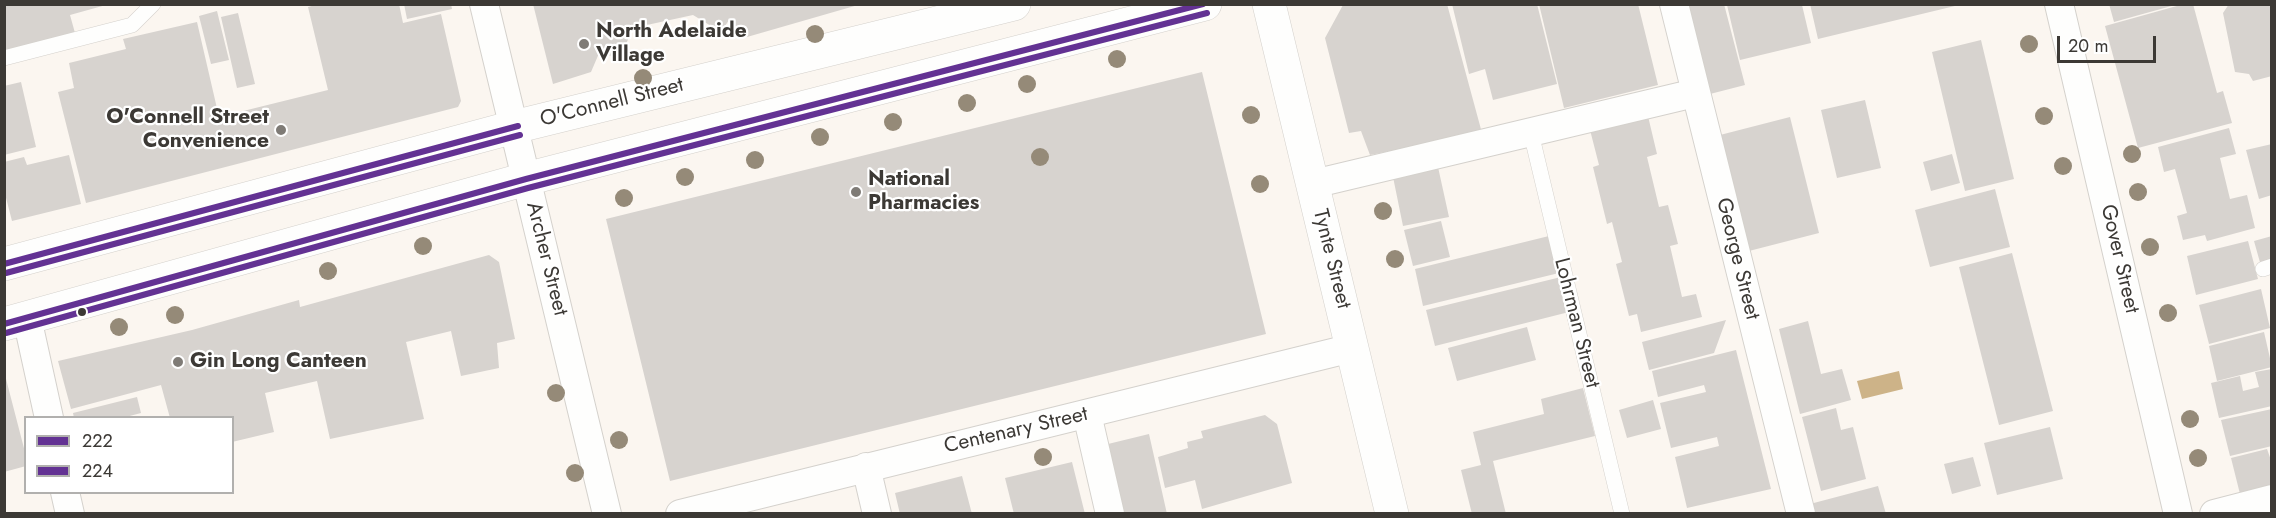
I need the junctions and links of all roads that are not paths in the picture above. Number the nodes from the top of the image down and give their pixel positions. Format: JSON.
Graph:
{"nodes":[{"id":1,"x":153,"y":4,"type":"edge"},
{"id":2,"x":484,"y":4,"type":"edge"},
{"id":3,"x":1205,"y":4,"type":"edge"},
{"id":4,"x":1269,"y":4,"type":"edge"},
{"id":5,"x":1674,"y":4,"type":"edge"},
{"id":6,"x":2059,"y":4,"type":"edge"},
{"id":7,"x":993,"y":7,"type":"edge"},
{"id":8,"x":4,"y":58,"type":"edge"},
{"id":9,"x":1695,"y":93,"type":"junction"},
{"id":10,"x":514,"y":127,"type":"junction"},
{"id":11,"x":1531,"y":133,"type":"junction"},
{"id":12,"x":526,"y":179,"type":"junction"},
{"id":13,"x":1313,"y":184,"type":"junction"},
{"id":14,"x":4,"y":264,"type":"edge"},
{"id":15,"x":16,"y":321,"type":"edge"},
{"id":16,"x":1352,"y":348,"type":"junction"},
{"id":17,"x":1087,"y":414,"type":"junction"},
{"id":18,"x":48,"y":416,"type":"edge"},
{"id":19,"x":866,"y":467,"type":"junction"},
{"id":20,"x":65,"y":494,"type":"edge"},
{"id":21,"x":2271,"y":499,"type":"edge"},
{"id":22,"x":70,"y":513,"type":"edge"},
{"id":23,"x":607,"y":513,"type":"edge"},
{"id":24,"x":680,"y":513,"type":"edge"},
{"id":25,"x":877,"y":513,"type":"edge"},
{"id":26,"x":1110,"y":513,"type":"edge"},
{"id":27,"x":1392,"y":513,"type":"edge"},
{"id":28,"x":1622,"y":513,"type":"edge"},
{"id":29,"x":1801,"y":513,"type":"edge"},
{"id":30,"x":2178,"y":513,"type":"edge"},
{"id":31,"x":2214,"y":513,"type":"edge"}],
"edges":[{"from":1,"to":8,"type":"lane"},
{"from":2,"to":10,"type":"street","name":"Archer Street"},
{"from":3,"to":12,"type":"main road"},
{"from":4,"to":13,"type":"main road","name":"Tynte Street"},
{"from":5,"to":9,"type":"street","name":"George Street"},
{"from":6,"to":30,"type":"street","name":"Gover Street"},
{"from":7,"to":10,"type":"main road","name":"O'Connell Street"},
{"from":9,"to":11,"type":"street"},
{"from":9,"to":29,"type":"street","name":"George Street"},
{"from":10,"to":12,"type":"street","name":"Archer Street"},
{"from":10,"to":14,"type":"main road","name":"O'Connell Street"},
{"from":11,"to":13,"type":"street"},
{"from":11,"to":28,"type":"lane","name":"Lohrman Street"},
{"from":12,"to":15,"type":"main road"},
{"from":12,"to":23,"type":"street","name":"Archer Street"},
{"from":13,"to":16,"type":"main road","name":"Tynte Street"},
{"from":15,"to":18,"type":"street"},
{"from":16,"to":17,"type":"street","name":"Centenary Street"},
{"from":16,"to":27,"type":"main road","name":"Tynte Street"},
{"from":17,"to":19,"type":"street","name":"Centenary Street"},
{"from":17,"to":26,"type":"street"},
{"from":19,"to":24,"type":"street","name":"Centenary Street"},
{"from":19,"to":25,"type":"street"},
{"from":20,"to":22,"type":"street"},
{"from":21,"to":31,"type":"street"}]}
